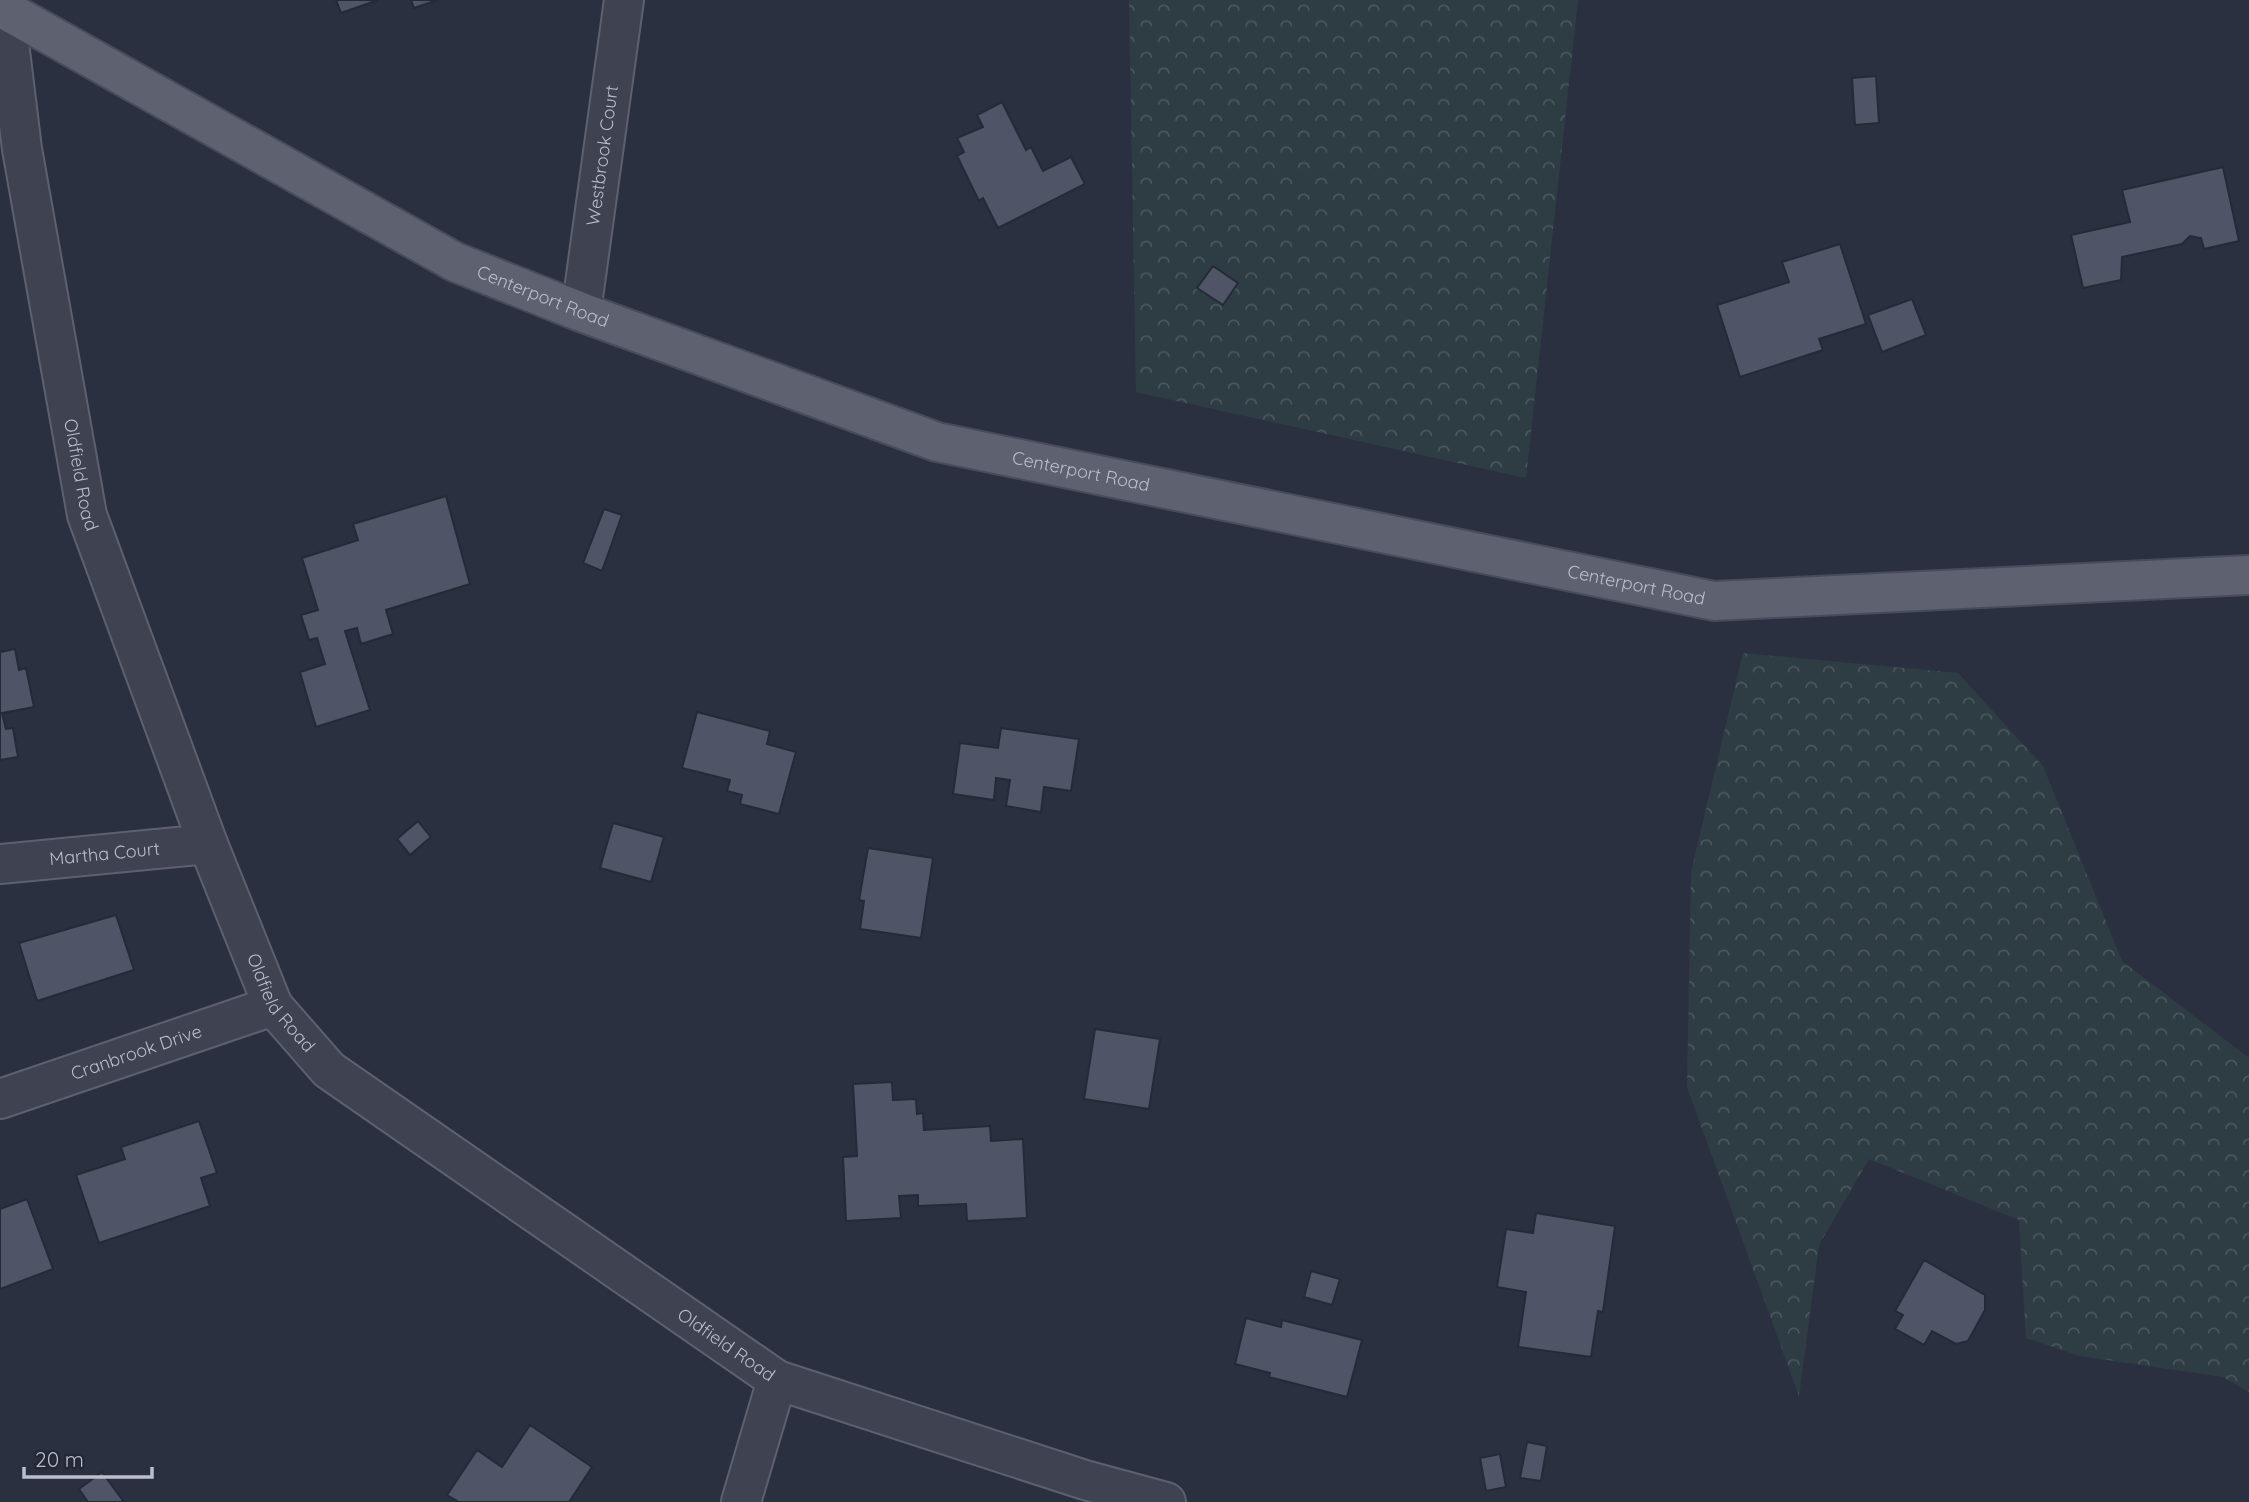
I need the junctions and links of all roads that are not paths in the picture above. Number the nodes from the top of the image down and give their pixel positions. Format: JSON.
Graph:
{"nodes":[{"id":1,"x":624,"y":0,"type":"edge"},
{"id":2,"x":3,"y":9,"type":"edge"},
{"id":3,"x":581,"y":312,"type":"junction"},
{"id":4,"x":2249,"y":575,"type":"edge"},
{"id":5,"x":208,"y":844,"type":"junction"},
{"id":6,"x":0,"y":864,"type":"edge"},
{"id":7,"x":273,"y":1006,"type":"junction"},
{"id":8,"x":0,"y":1099,"type":"edge"},
{"id":9,"x":777,"y":1380,"type":"junction"},
{"id":10,"x":741,"y":1502,"type":"edge"},
{"id":11,"x":1166,"y":1502,"type":"edge"}],
"edges":[{"from":1,"to":3,"type":"street","name":"Westbrook Court"},
{"from":2,"to":3,"type":"main road","name":"Centerport Road"},
{"from":2,"to":5,"type":"street","name":"Oldfield Road"},
{"from":3,"to":4,"type":"main road","name":"Centerport Road"},
{"from":5,"to":6,"type":"street","name":"Martha Court"},
{"from":5,"to":7,"type":"street","name":"Oldfield Road"},
{"from":7,"to":8,"type":"street","name":"Cranbrook Drive"},
{"from":7,"to":9,"type":"street","name":"Oldfield Road"},
{"from":9,"to":10,"type":"street"},
{"from":9,"to":11,"type":"street","name":"Oldfield Road"}]}
